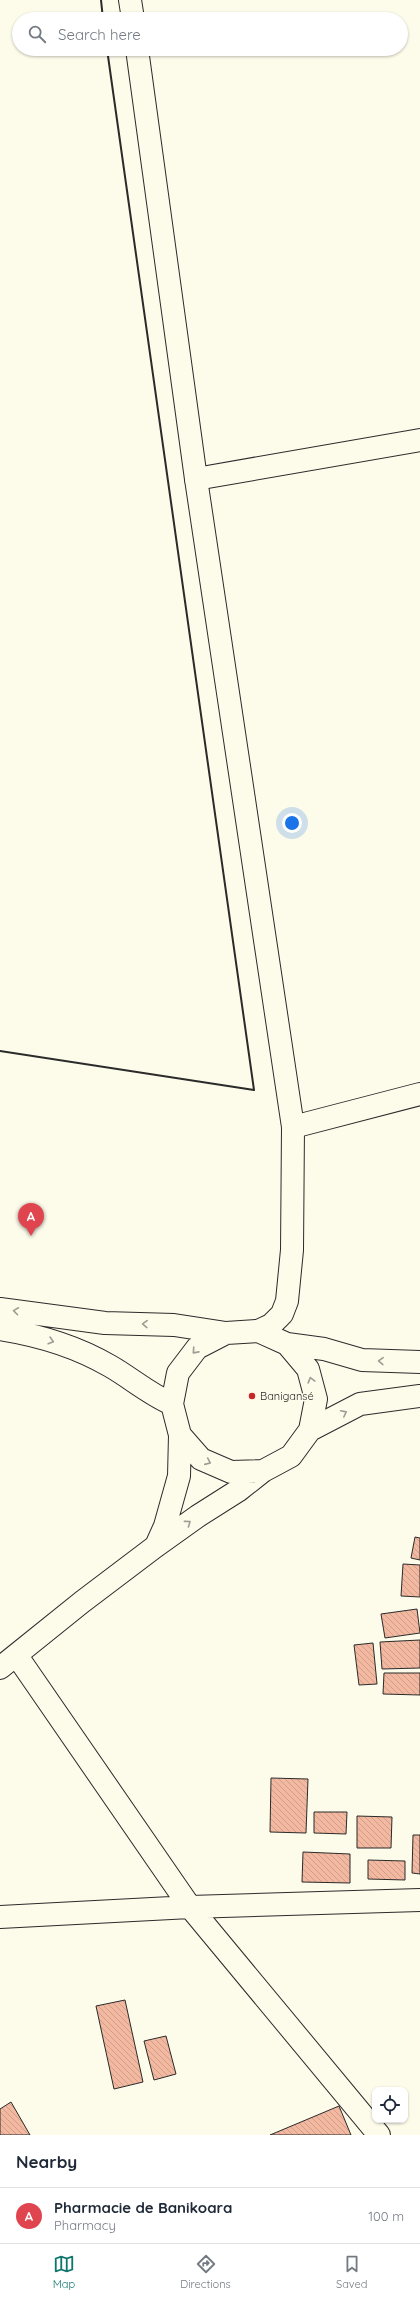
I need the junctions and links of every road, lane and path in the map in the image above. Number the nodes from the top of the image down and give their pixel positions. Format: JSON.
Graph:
{"nodes":[{"id":1,"x":130,"y":0,"type":"edge"},
{"id":2,"x":131,"y":12,"type":"edge"},
{"id":3,"x":138,"y":56,"type":"edge"},
{"id":4,"x":420,"y":440,"type":"edge"},
{"id":5,"x":196,"y":479,"type":"junction"},
{"id":6,"x":420,"y":1094,"type":"edge"},
{"id":7,"x":293,"y":1127,"type":"junction"},
{"id":8,"x":0,"y":1309,"type":"edge"},
{"id":9,"x":282,"y":1314,"type":"junction"},
{"id":10,"x":0,"y":1329,"type":"edge"},
{"id":11,"x":258,"y":1332,"type":"junction"},
{"id":12,"x":226,"y":1333,"type":"junction"},
{"id":13,"x":287,"y":1344,"type":"junction"},
{"id":14,"x":420,"y":1362,"type":"edge"},
{"id":15,"x":420,"y":1396,"type":"edge"},
{"id":16,"x":172,"y":1404,"type":"junction"},
{"id":17,"x":310,"y":1430,"type":"junction"},
{"id":18,"x":180,"y":1435,"type":"junction"},
{"id":19,"x":263,"y":1471,"type":"junction"},
{"id":20,"x":156,"y":1546,"type":"junction"},
{"id":21,"x":8,"y":1662,"type":"edge"},
{"id":22,"x":420,"y":1900,"type":"edge"},
{"id":23,"x":190,"y":1907,"type":"junction"},
{"id":24,"x":0,"y":1917,"type":"edge"},
{"id":25,"x":379,"y":2135,"type":"edge"}],
"edges":[{"from":1,"to":2,"type":"main road"},
{"from":3,"to":5,"type":"main road"},
{"from":4,"to":5,"type":"main road"},
{"from":5,"to":7,"type":"main road"},
{"from":6,"to":7,"type":"main road"},
{"from":7,"to":9,"type":"main road"},
{"from":12,"to":8,"type":"main road","one_way":true},
{"from":9,"to":11,"type":"main road"},
{"from":9,"to":13,"type":"main road"},
{"from":10,"to":16,"type":"main road","one_way":true},
{"from":11,"to":12,"type":"main road"},
{"from":11,"to":13,"type":"main road"},
{"from":12,"to":16,"type":"main road","one_way":true},
{"from":14,"to":13,"type":"main road","one_way":true},
{"from":17,"to":13,"type":"main road","one_way":true},
{"from":17,"to":15,"type":"main road","one_way":true},
{"from":16,"to":18,"type":"main road"},
{"from":17,"to":19,"type":"main road"},
{"from":18,"to":19,"type":"main road","one_way":true},
{"from":18,"to":20,"type":"main road"},
{"from":20,"to":19,"type":"main road","one_way":true},
{"from":20,"to":21,"type":"main road"},
{"from":21,"to":23,"type":"main road"},
{"from":22,"to":23,"type":"main road"},
{"from":23,"to":24,"type":"main road"},
{"from":23,"to":25,"type":"main road"}]}
